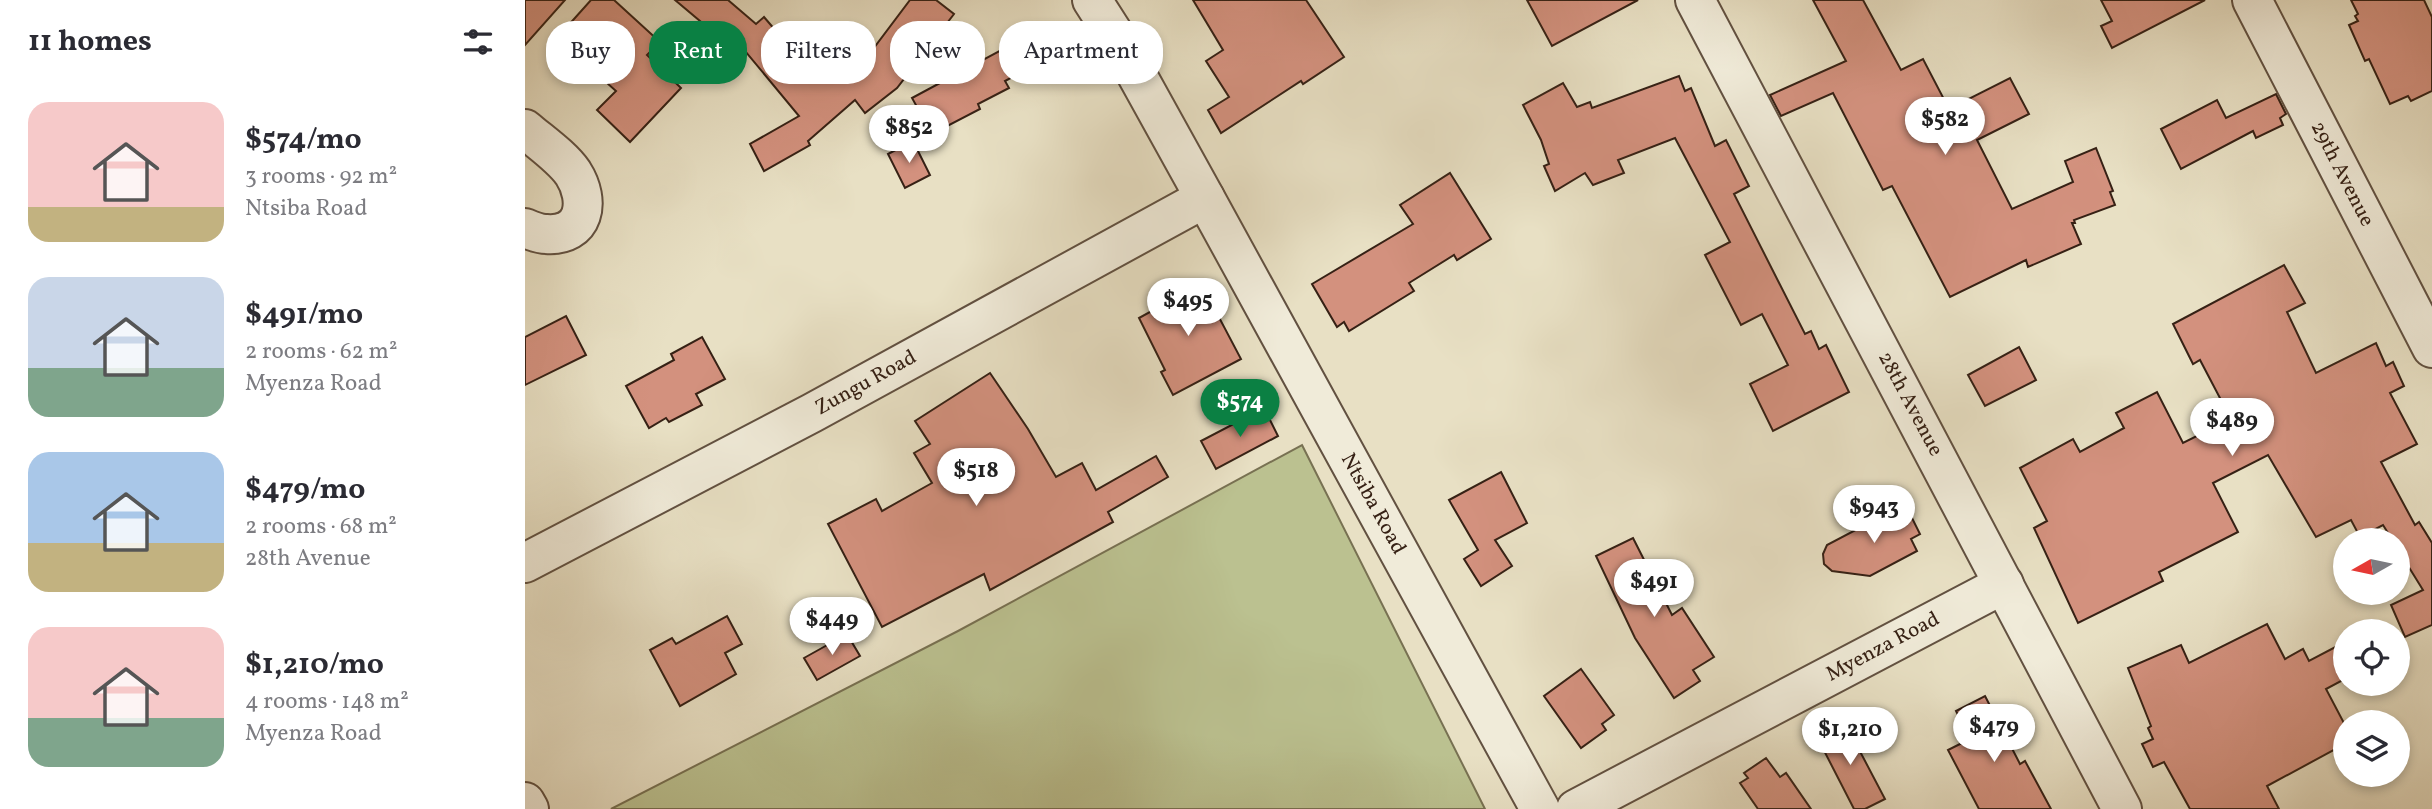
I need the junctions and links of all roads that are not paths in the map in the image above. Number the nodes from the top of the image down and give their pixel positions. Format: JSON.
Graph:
{"nodes":[{"id":1,"x":1092,"y":0,"type":"edge"},
{"id":2,"x":1695,"y":0,"type":"edge"},
{"id":3,"x":2252,"y":0,"type":"edge"},
{"id":4,"x":525,"y":129,"type":"edge"},
{"id":5,"x":1205,"y":198,"type":"junction"},
{"id":6,"x":525,"y":229,"type":"edge"},
{"id":7,"x":2432,"y":348,"type":"edge"},
{"id":8,"x":525,"y":563,"type":"edge"},
{"id":9,"x":2004,"y":584,"type":"junction"},
{"id":10,"x":525,"y":802,"type":"edge"},
{"id":11,"x":529,"y":809,"type":"edge"},
{"id":12,"x":1540,"y":809,"type":"edge"},
{"id":13,"x":1576,"y":809,"type":"edge"},
{"id":14,"x":2122,"y":809,"type":"edge"}],
"edges":[{"from":1,"to":5,"type":"street","name":"Ntsiba Road"},
{"from":2,"to":9,"type":"street","name":"28th Avenue"},
{"from":3,"to":7,"type":"street","name":"29th Avenue"},
{"from":4,"to":6,"type":"street"},
{"from":5,"to":8,"type":"street","name":"Zungu Road"},
{"from":5,"to":12,"type":"street","name":"Ntsiba Road"},
{"from":9,"to":13,"type":"street","name":"Myenza Road"},
{"from":9,"to":14,"type":"street","name":"28th Avenue"},
{"from":10,"to":11,"type":"street"}]}
